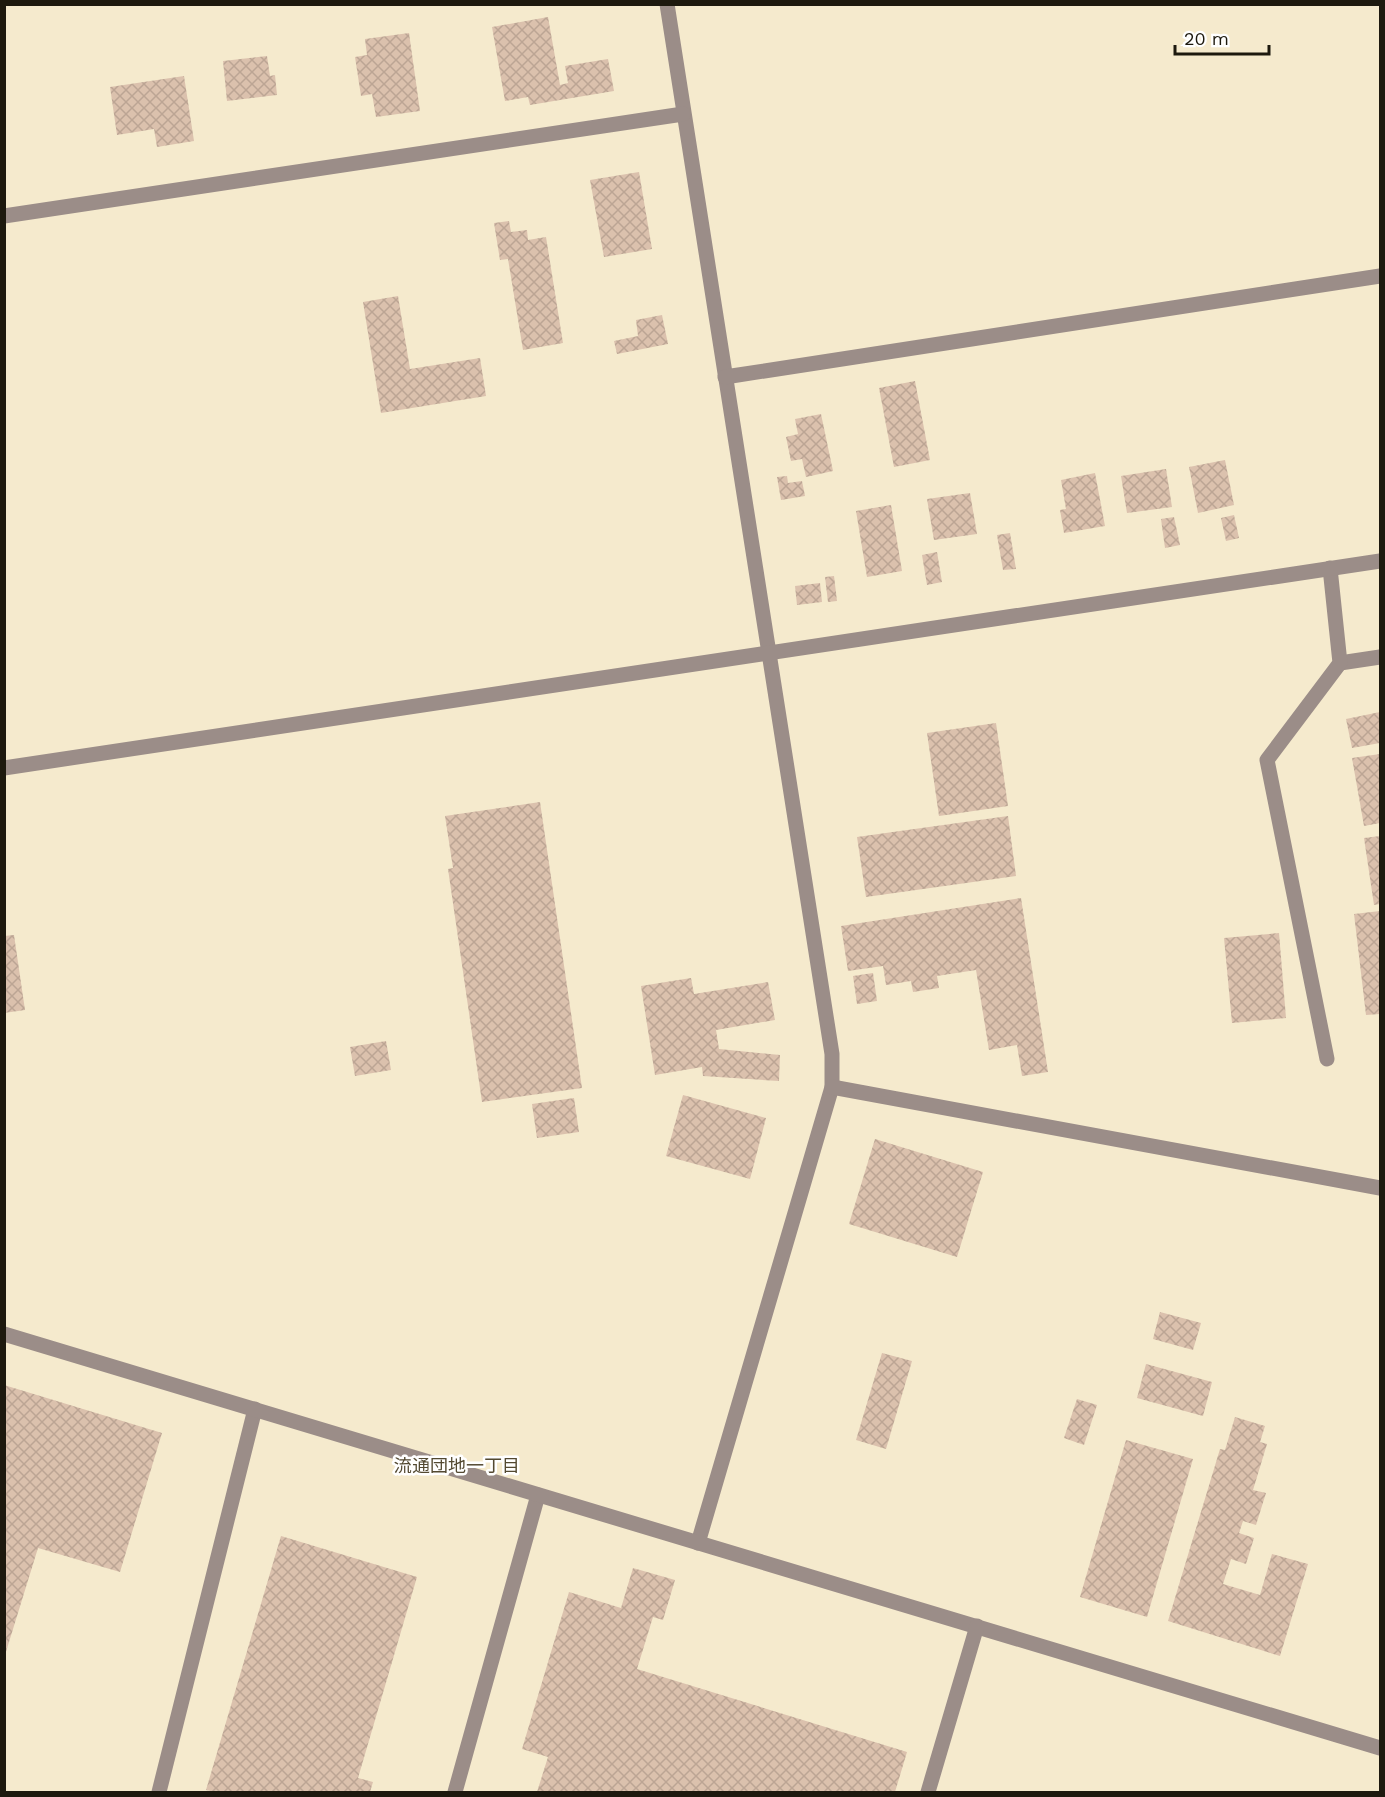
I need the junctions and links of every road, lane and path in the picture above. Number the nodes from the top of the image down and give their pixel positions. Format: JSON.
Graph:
{"nodes":[{"id":1,"x":667,"y":4,"type":"edge"},
{"id":2,"x":683,"y":114,"type":"junction"},
{"id":3,"x":4,"y":216,"type":"edge"},
{"id":4,"x":1380,"y":276,"type":"edge"},
{"id":5,"x":725,"y":377,"type":"junction"},
{"id":6,"x":1380,"y":561,"type":"edge"},
{"id":7,"x":1330,"y":568,"type":"junction"},
{"id":8,"x":768,"y":653,"type":"junction"},
{"id":9,"x":1380,"y":657,"type":"edge"},
{"id":10,"x":1340,"y":663,"type":"junction"},
{"id":11,"x":4,"y":768,"type":"edge"},
{"id":12,"x":1327,"y":1059,"type":"dead end"},
{"id":13,"x":832,"y":1087,"type":"junction"},
{"id":14,"x":1380,"y":1188,"type":"edge"},
{"id":15,"x":4,"y":1334,"type":"edge"},
{"id":16,"x":255,"y":1409,"type":"junction"},
{"id":17,"x":538,"y":1495,"type":"junction"},
{"id":18,"x":698,"y":1543,"type":"junction"},
{"id":19,"x":977,"y":1626,"type":"junction"},
{"id":20,"x":1380,"y":1748,"type":"edge"},
{"id":21,"x":159,"y":1792,"type":"edge"},
{"id":22,"x":456,"y":1792,"type":"edge"},
{"id":23,"x":928,"y":1792,"type":"edge"}],
"edges":[{"from":1,"to":2,"type":"street"},
{"from":2,"to":3,"type":"street"},
{"from":2,"to":5,"type":"street"},
{"from":4,"to":5,"type":"street"},
{"from":5,"to":8,"type":"street"},
{"from":6,"to":7,"type":"street"},
{"from":7,"to":8,"type":"street"},
{"from":7,"to":10,"type":"street"},
{"from":8,"to":11,"type":"street"},
{"from":8,"to":13,"type":"street"},
{"from":9,"to":10,"type":"street"},
{"from":10,"to":12,"type":"street"},
{"from":13,"to":14,"type":"street"},
{"from":13,"to":18,"type":"street"},
{"from":15,"to":16,"type":"street"},
{"from":16,"to":17,"type":"street"},
{"from":16,"to":21,"type":"street"},
{"from":17,"to":18,"type":"street"},
{"from":17,"to":22,"type":"street"},
{"from":18,"to":19,"type":"street"},
{"from":19,"to":20,"type":"street"},
{"from":19,"to":23,"type":"street"}]}
